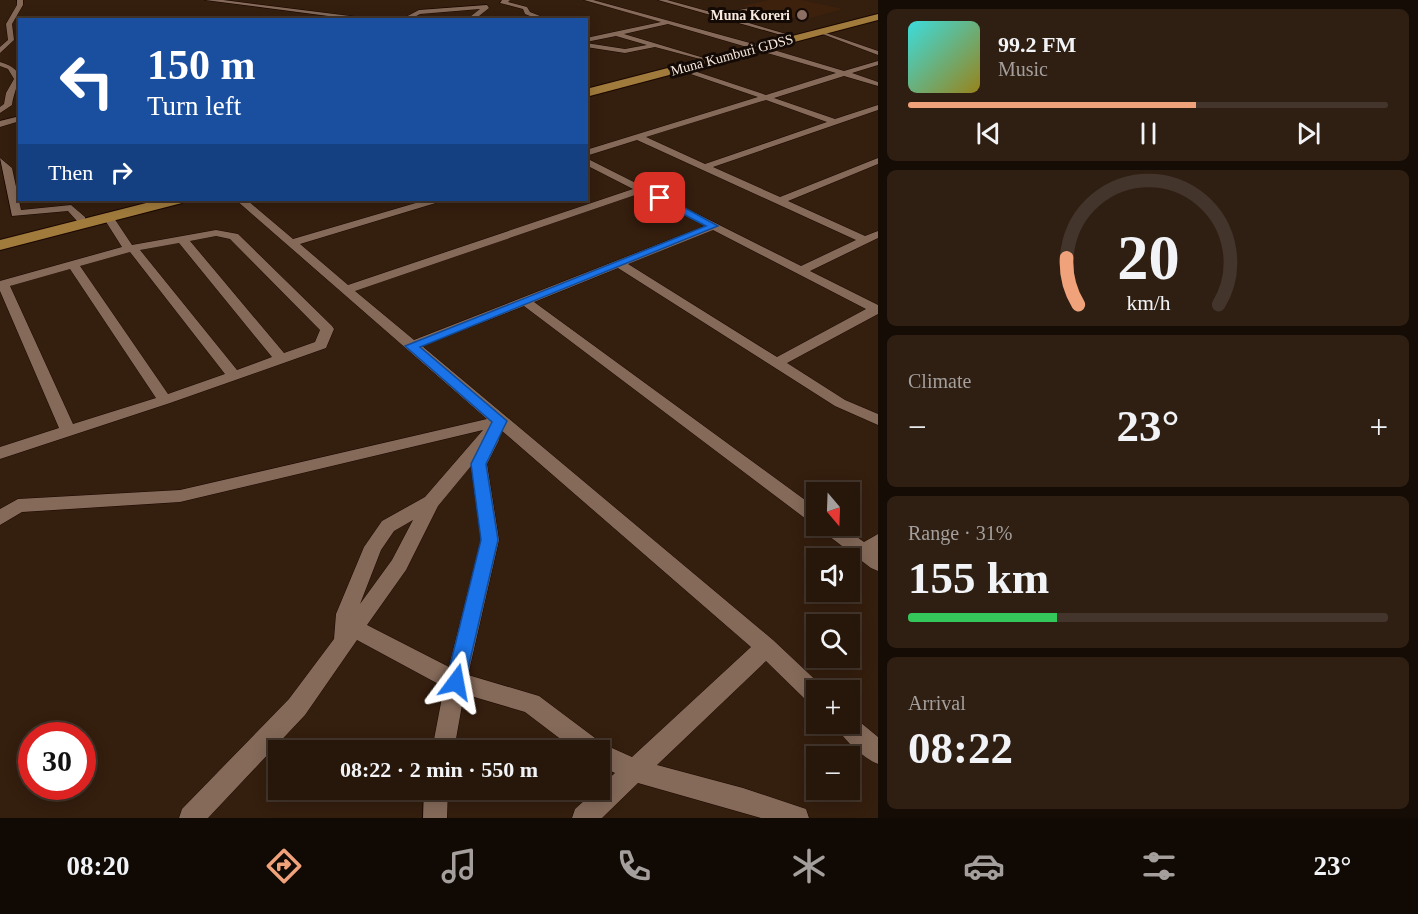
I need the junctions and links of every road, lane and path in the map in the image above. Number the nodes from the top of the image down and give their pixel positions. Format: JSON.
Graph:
{"nodes":[{"id":1,"x":20,"y":0,"type":"edge"},
{"id":2,"x":208,"y":0,"type":"edge"},
{"id":3,"x":493,"y":0,"type":"edge"},
{"id":4,"x":588,"y":0,"type":"edge"},
{"id":5,"x":603,"y":0,"type":"edge"},
{"id":6,"x":661,"y":0,"type":"edge"},
{"id":7,"x":504,"y":1,"type":"edge"},
{"id":8,"x":595,"y":2,"type":"junction"},
{"id":9,"x":422,"y":3,"type":"dead end"},
{"id":10,"x":753,"y":8,"type":"dead end"},
{"id":11,"x":489,"y":10,"type":"junction"},
{"id":12,"x":419,"y":12,"type":"junction"},
{"id":13,"x":878,"y":15,"type":"edge"},
{"id":14,"x":716,"y":16,"type":"junction"},
{"id":15,"x":362,"y":18,"type":"edge"},
{"id":16,"x":407,"y":18,"type":"edge"},
{"id":17,"x":473,"y":18,"type":"edge"},
{"id":18,"x":541,"y":18,"type":"edge"},
{"id":19,"x":669,"y":23,"type":"junction"},
{"id":20,"x":822,"y":32,"type":"junction"},
{"id":21,"x":588,"y":34,"type":"edge"},
{"id":22,"x":617,"y":34,"type":"junction"},
{"id":23,"x":790,"y":36,"type":"junction"},
{"id":24,"x":601,"y":37,"type":"junction"},
{"id":25,"x":588,"y":41,"type":"edge"},
{"id":26,"x":588,"y":42,"type":"edge"},
{"id":27,"x":652,"y":46,"type":"junction"},
{"id":28,"x":754,"y":47,"type":"junction"},
{"id":29,"x":0,"y":51,"type":"edge"},
{"id":30,"x":878,"y":53,"type":"edge"},
{"id":31,"x":702,"y":59,"type":"junction"},
{"id":32,"x":878,"y":63,"type":"edge"},
{"id":33,"x":0,"y":64,"type":"edge"},
{"id":34,"x":682,"y":68,"type":"junction"},
{"id":35,"x":0,"y":72,"type":"edge"},
{"id":36,"x":846,"y":74,"type":"junction"},
{"id":37,"x":18,"y":76,"type":"edge"},
{"id":38,"x":878,"y":84,"type":"edge"},
{"id":39,"x":588,"y":90,"type":"edge"},
{"id":40,"x":588,"y":91,"type":"edge"},
{"id":41,"x":10,"y":93,"type":"junction"},
{"id":42,"x":0,"y":94,"type":"edge"},
{"id":43,"x":767,"y":98,"type":"junction"},
{"id":44,"x":878,"y":107,"type":"edge"},
{"id":45,"x":0,"y":111,"type":"edge"},
{"id":46,"x":18,"y":119,"type":"edge"},
{"id":47,"x":836,"y":122,"type":"junction"},
{"id":48,"x":2,"y":123,"type":"edge"},
{"id":49,"x":638,"y":137,"type":"junction"},
{"id":50,"x":588,"y":152,"type":"edge"},
{"id":51,"x":0,"y":160,"type":"edge"},
{"id":52,"x":588,"y":162,"type":"edge"},
{"id":53,"x":878,"y":162,"type":"edge"},
{"id":54,"x":705,"y":167,"type":"junction"},
{"id":55,"x":5,"y":182,"type":"edge"},
{"id":56,"x":642,"y":189,"type":"junction"},
{"id":57,"x":152,"y":201,"type":"edge"},
{"id":58,"x":172,"y":201,"type":"edge"},
{"id":59,"x":242,"y":201,"type":"edge"},
{"id":60,"x":432,"y":201,"type":"edge"},
{"id":61,"x":780,"y":201,"type":"junction"},
{"id":62,"x":108,"y":217,"type":"junction"},
{"id":63,"x":81,"y":219,"type":"junction"},
{"id":64,"x":714,"y":226,"type":"junction"},
{"id":65,"x":878,"y":234,"type":"edge"},
{"id":66,"x":182,"y":239,"type":"junction"},
{"id":67,"x":0,"y":240,"type":"edge"},
{"id":68,"x":865,"y":240,"type":"junction"},
{"id":69,"x":291,"y":243,"type":"junction"},
{"id":70,"x":0,"y":245,"type":"edge"},
{"id":71,"x":131,"y":249,"type":"junction"},
{"id":72,"x":619,"y":264,"type":"junction"},
{"id":73,"x":73,"y":265,"type":"junction"},
{"id":74,"x":800,"y":271,"type":"junction"},
{"id":75,"x":1,"y":284,"type":"edge"},
{"id":76,"x":345,"y":290,"type":"junction"},
{"id":77,"x":525,"y":301,"type":"junction"},
{"id":78,"x":877,"y":310,"type":"edge"},
{"id":79,"x":411,"y":346,"type":"junction"},
{"id":80,"x":280,"y":359,"type":"junction"},
{"id":81,"x":776,"y":363,"type":"junction"},
{"id":82,"x":234,"y":375,"type":"junction"},
{"id":83,"x":165,"y":400,"type":"junction"},
{"id":84,"x":878,"y":420,"type":"edge"},
{"id":85,"x":500,"y":421,"type":"junction"},
{"id":86,"x":68,"y":431,"type":"junction"},
{"id":87,"x":0,"y":453,"type":"edge"},
{"id":88,"x":431,"y":502,"type":"junction"},
{"id":89,"x":806,"y":510,"type":"edge"},
{"id":90,"x":0,"y":518,"type":"edge"},
{"id":91,"x":846,"y":536,"type":"edge"},
{"id":92,"x":873,"y":552,"type":"edge"},
{"id":93,"x":348,"y":634,"type":"junction"},
{"id":94,"x":765,"y":647,"type":"junction"},
{"id":95,"x":456,"y":682,"type":"junction"},
{"id":96,"x":806,"y":686,"type":"edge"},
{"id":97,"x":858,"y":734,"type":"edge"},
{"id":98,"x":445,"y":740,"type":"edge"},
{"id":99,"x":581,"y":740,"type":"edge"},
{"id":100,"x":878,"y":753,"type":"edge"},
{"id":101,"x":610,"y":758,"type":"edge"},
{"id":102,"x":636,"y":771,"type":"junction"},
{"id":103,"x":436,"y":800,"type":"edge"},
{"id":104,"x":191,"y":818,"type":"edge"},
{"id":105,"x":435,"y":818,"type":"edge"},
{"id":106,"x":584,"y":818,"type":"edge"},
{"id":107,"x":797,"y":818,"type":"edge"}],
"edges":[{"from":1,"to":29,"type":"street"},
{"from":2,"to":15,"type":"street"},
{"from":3,"to":7,"type":"street"},
{"from":4,"to":8,"type":"street"},
{"from":5,"to":8,"type":"street"},
{"from":6,"to":14,"type":"street"},
{"from":7,"to":11,"type":"street"},
{"from":7,"to":18,"type":"street"},
{"from":8,"to":19,"type":"street"},
{"from":9,"to":12,"type":"street"},
{"from":10,"to":14,"type":"street"},
{"from":11,"to":12,"type":"street"},
{"from":11,"to":17,"type":"street"},
{"from":12,"to":16,"type":"street"},
{"from":13,"to":20,"type":"highway","name":"Muna Kumburi GDSS"},
{"from":13,"to":23,"type":"highway","name":"Muna Kumburi GDSS"},
{"from":14,"to":23,"type":"street"},
{"from":19,"to":22,"type":"street"},
{"from":19,"to":28,"type":"street"},
{"from":20,"to":28,"type":"highway","name":"Muna Kumburi GDSS"},
{"from":20,"to":30,"type":"street"},
{"from":21,"to":24,"type":"street"},
{"from":22,"to":24,"type":"street"},
{"from":22,"to":27,"type":"street"},
{"from":23,"to":28,"type":"highway","name":"Muna Kumburi GDSS"},
{"from":24,"to":25,"type":"street"},
{"from":26,"to":27,"type":"street"},
{"from":27,"to":31,"type":"street"},
{"from":28,"to":31,"type":"highway","name":"Muna Kumburi GDSS"},
{"from":28,"to":34,"type":"highway","name":"Muna Kumburi GDSS"},
{"from":28,"to":36,"type":"street"},
{"from":31,"to":39,"type":"highway","name":"Muna Kumburi GDSS"},
{"from":32,"to":36,"type":"street"},
{"from":33,"to":37,"type":"street"},
{"from":34,"to":40,"type":"highway","name":"Muna Kumburi GDSS"},
{"from":34,"to":43,"type":"street"},
{"from":35,"to":37,"type":"street"},
{"from":36,"to":38,"type":"street"},
{"from":36,"to":43,"type":"street"},
{"from":37,"to":41,"type":"street"},
{"from":41,"to":42,"type":"street"},
{"from":41,"to":45,"type":"street"},
{"from":43,"to":47,"type":"street"},
{"from":43,"to":49,"type":"street"},
{"from":44,"to":47,"type":"street"},
{"from":46,"to":48,"type":"street"},
{"from":47,"to":54,"type":"street"},
{"from":49,"to":50,"type":"street"},
{"from":49,"to":54,"type":"street"},
{"from":51,"to":55,"type":"street"},
{"from":52,"to":56,"type":"street"},
{"from":53,"to":61,"type":"street"},
{"from":54,"to":61,"type":"street"},
{"from":55,"to":63,"type":"street"},
{"from":56,"to":64,"type":"street"},
{"from":56,"to":76,"type":"street"},
{"from":57,"to":63,"type":"highway"},
{"from":58,"to":62,"type":"highway"},
{"from":59,"to":69,"type":"street"},
{"from":60,"to":69,"type":"street"},
{"from":61,"to":68,"type":"street"},
{"from":62,"to":70,"type":"highway"},
{"from":62,"to":71,"type":"street"},
{"from":63,"to":67,"type":"highway"},
{"from":64,"to":72,"type":"street"},
{"from":64,"to":74,"type":"street"},
{"from":65,"to":68,"type":"street"},
{"from":66,"to":71,"type":"street"},
{"from":66,"to":80,"type":"street"},
{"from":66,"to":80,"type":"street"},
{"from":68,"to":74,"type":"street"},
{"from":69,"to":76,"type":"street"},
{"from":71,"to":73,"type":"street"},
{"from":71,"to":82,"type":"street"},
{"from":72,"to":77,"type":"street"},
{"from":72,"to":81,"type":"street"},
{"from":73,"to":75,"type":"street"},
{"from":73,"to":83,"type":"street"},
{"from":74,"to":78,"type":"street"},
{"from":75,"to":86,"type":"street"},
{"from":76,"to":79,"type":"street"},
{"from":77,"to":79,"type":"street"},
{"from":77,"to":89,"type":"street"},
{"from":78,"to":81,"type":"street"},
{"from":79,"to":85,"type":"street"},
{"from":80,"to":82,"type":"street"},
{"from":81,"to":84,"type":"street"},
{"from":82,"to":83,"type":"street"},
{"from":83,"to":86,"type":"street"},
{"from":85,"to":88,"type":"street"},
{"from":85,"to":90,"type":"street"},
{"from":85,"to":94,"type":"street"},
{"from":85,"to":95,"type":"street"},
{"from":86,"to":87,"type":"street"},
{"from":88,"to":93,"type":"street"},
{"from":88,"to":93,"type":"street"},
{"from":91,"to":92,"type":"street"},
{"from":93,"to":95,"type":"street"},
{"from":93,"to":104,"type":"street"},
{"from":94,"to":96,"type":"street"},
{"from":94,"to":102,"type":"street"},
{"from":95,"to":98,"type":"street"},
{"from":95,"to":99,"type":"street"},
{"from":97,"to":100,"type":"street"},
{"from":101,"to":102,"type":"street"},
{"from":102,"to":106,"type":"street"},
{"from":102,"to":107,"type":"street"},
{"from":103,"to":105,"type":"street"}]}
